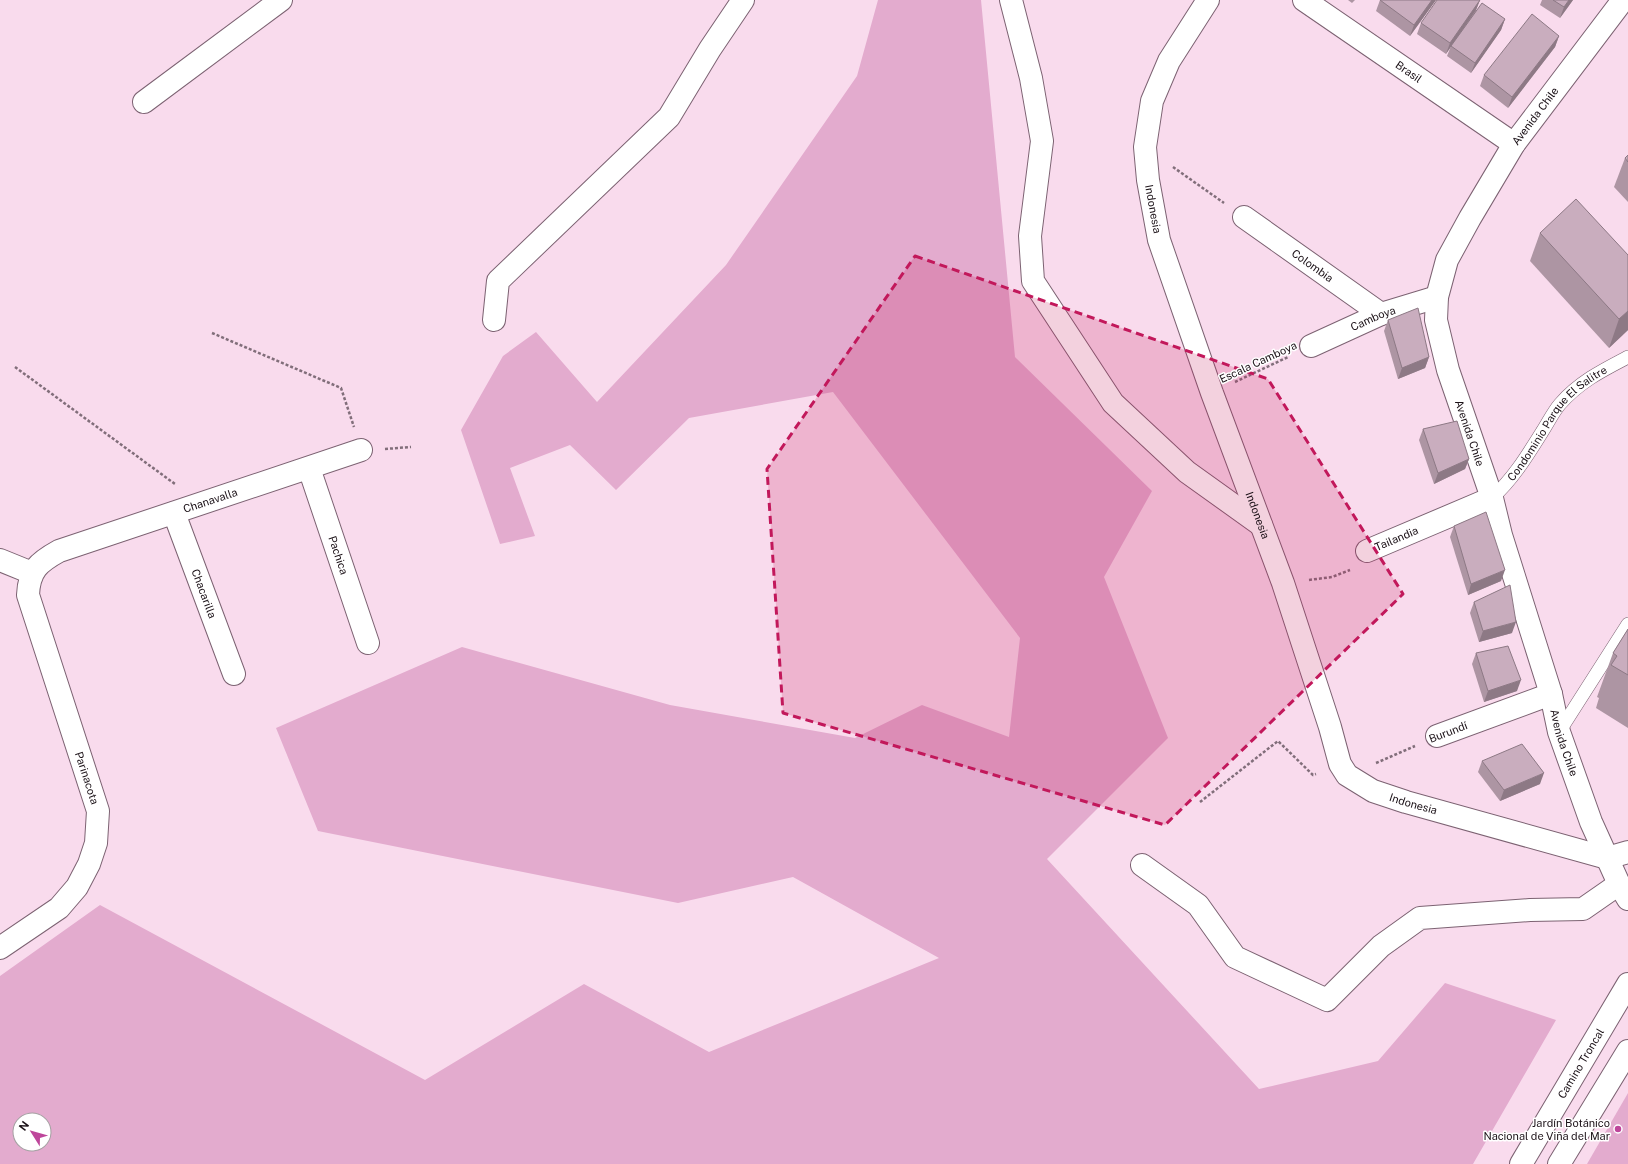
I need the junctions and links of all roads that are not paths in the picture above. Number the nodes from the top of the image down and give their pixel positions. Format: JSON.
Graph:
{"nodes":[{"id":1,"x":281,"y":0,"type":"edge"},
{"id":2,"x":743,"y":0,"type":"edge"},
{"id":3,"x":1011,"y":0,"type":"edge"},
{"id":4,"x":1208,"y":0,"type":"edge"},
{"id":5,"x":1304,"y":0,"type":"edge"},
{"id":6,"x":1623,"y":0,"type":"edge"},
{"id":7,"x":144,"y":102,"type":"dead end"},
{"id":8,"x":1514,"y":144,"type":"junction"},
{"id":9,"x":1244,"y":217,"type":"road end"},
{"id":10,"x":1437,"y":297,"type":"junction"},
{"id":11,"x":1381,"y":314,"type":"junction"},
{"id":12,"x":494,"y":320,"type":"dead end"},
{"id":13,"x":1310,"y":346,"type":"road end"},
{"id":14,"x":1628,"y":357,"type":"edge"},
{"id":15,"x":361,"y":450,"type":"road end"},
{"id":16,"x":309,"y":468,"type":"junction"},
{"id":17,"x":1492,"y":498,"type":"junction"},
{"id":18,"x":174,"y":513,"type":"junction"},
{"id":19,"x":1261,"y":525,"type":"junction"},
{"id":20,"x":1367,"y":550,"type":"road end"},
{"id":21,"x":0,"y":560,"type":"edge"},
{"id":22,"x":32,"y":574,"type":"junction"},
{"id":23,"x":1628,"y":624,"type":"edge"},
{"id":24,"x":368,"y":643,"type":"dead end"},
{"id":25,"x":234,"y":674,"type":"dead end"},
{"id":26,"x":1551,"y":694,"type":"junction"},
{"id":27,"x":1560,"y":732,"type":"junction"},
{"id":28,"x":1437,"y":736,"type":"road end"},
{"id":29,"x":1628,"y":852,"type":"edge"},
{"id":30,"x":1607,"y":858,"type":"junction"},
{"id":31,"x":1142,"y":865,"type":"dead end"},
{"id":32,"x":1624,"y":892,"type":"edge"},
{"id":33,"x":0,"y":948,"type":"edge"},
{"id":34,"x":1628,"y":984,"type":"edge"},
{"id":35,"x":1628,"y":1051,"type":"edge"},
{"id":36,"x":1521,"y":1164,"type":"edge"},
{"id":37,"x":1559,"y":1164,"type":"edge"}],
"edges":[{"from":1,"to":7,"type":"street"},
{"from":2,"to":12,"type":"street"},
{"from":3,"to":19,"type":"street"},
{"from":4,"to":19,"type":"street","name":"Indonesia"},
{"from":5,"to":8,"type":"street","name":"Brasil"},
{"from":6,"to":8,"type":"street","name":"Avenida Chile"},
{"from":8,"to":10,"type":"street","name":"Avenida Chile"},
{"from":9,"to":11,"type":"street","name":"Colombia"},
{"from":10,"to":11,"type":"street","name":"Camboya"},
{"from":10,"to":17,"type":"street","name":"Avenida Chile"},
{"from":11,"to":13,"type":"street","name":"Camboya"},
{"from":14,"to":17,"type":"lane","name":"Condominio Parque El Salitre"},
{"from":15,"to":16,"type":"street","name":"Chanavalla"},
{"from":16,"to":18,"type":"street","name":"Chanavalla"},
{"from":16,"to":24,"type":"street","name":"Pachica"},
{"from":17,"to":20,"type":"street","name":"Tailandia"},
{"from":17,"to":26,"type":"street","name":"Avenida Chile"},
{"from":18,"to":22,"type":"street","name":"Chanavalla"},
{"from":18,"to":25,"type":"street","name":"Chacarilla"},
{"from":19,"to":30,"type":"street","name":"Indonesia"},
{"from":21,"to":22,"type":"street"},
{"from":22,"to":33,"type":"street","name":"Parinacota"},
{"from":23,"to":27,"type":"lane"},
{"from":26,"to":27,"type":"street","name":"Avenida Chile"},
{"from":26,"to":28,"type":"street","name":"Burundí"},
{"from":27,"to":30,"type":"street","name":"Avenida Chile"},
{"from":29,"to":30,"type":"street"},
{"from":30,"to":32,"type":"street","name":"Avenida Chile"},
{"from":31,"to":32,"type":"street"},
{"from":34,"to":36,"type":"street","name":"Camino Troncal"},
{"from":35,"to":37,"type":"street"}]}
